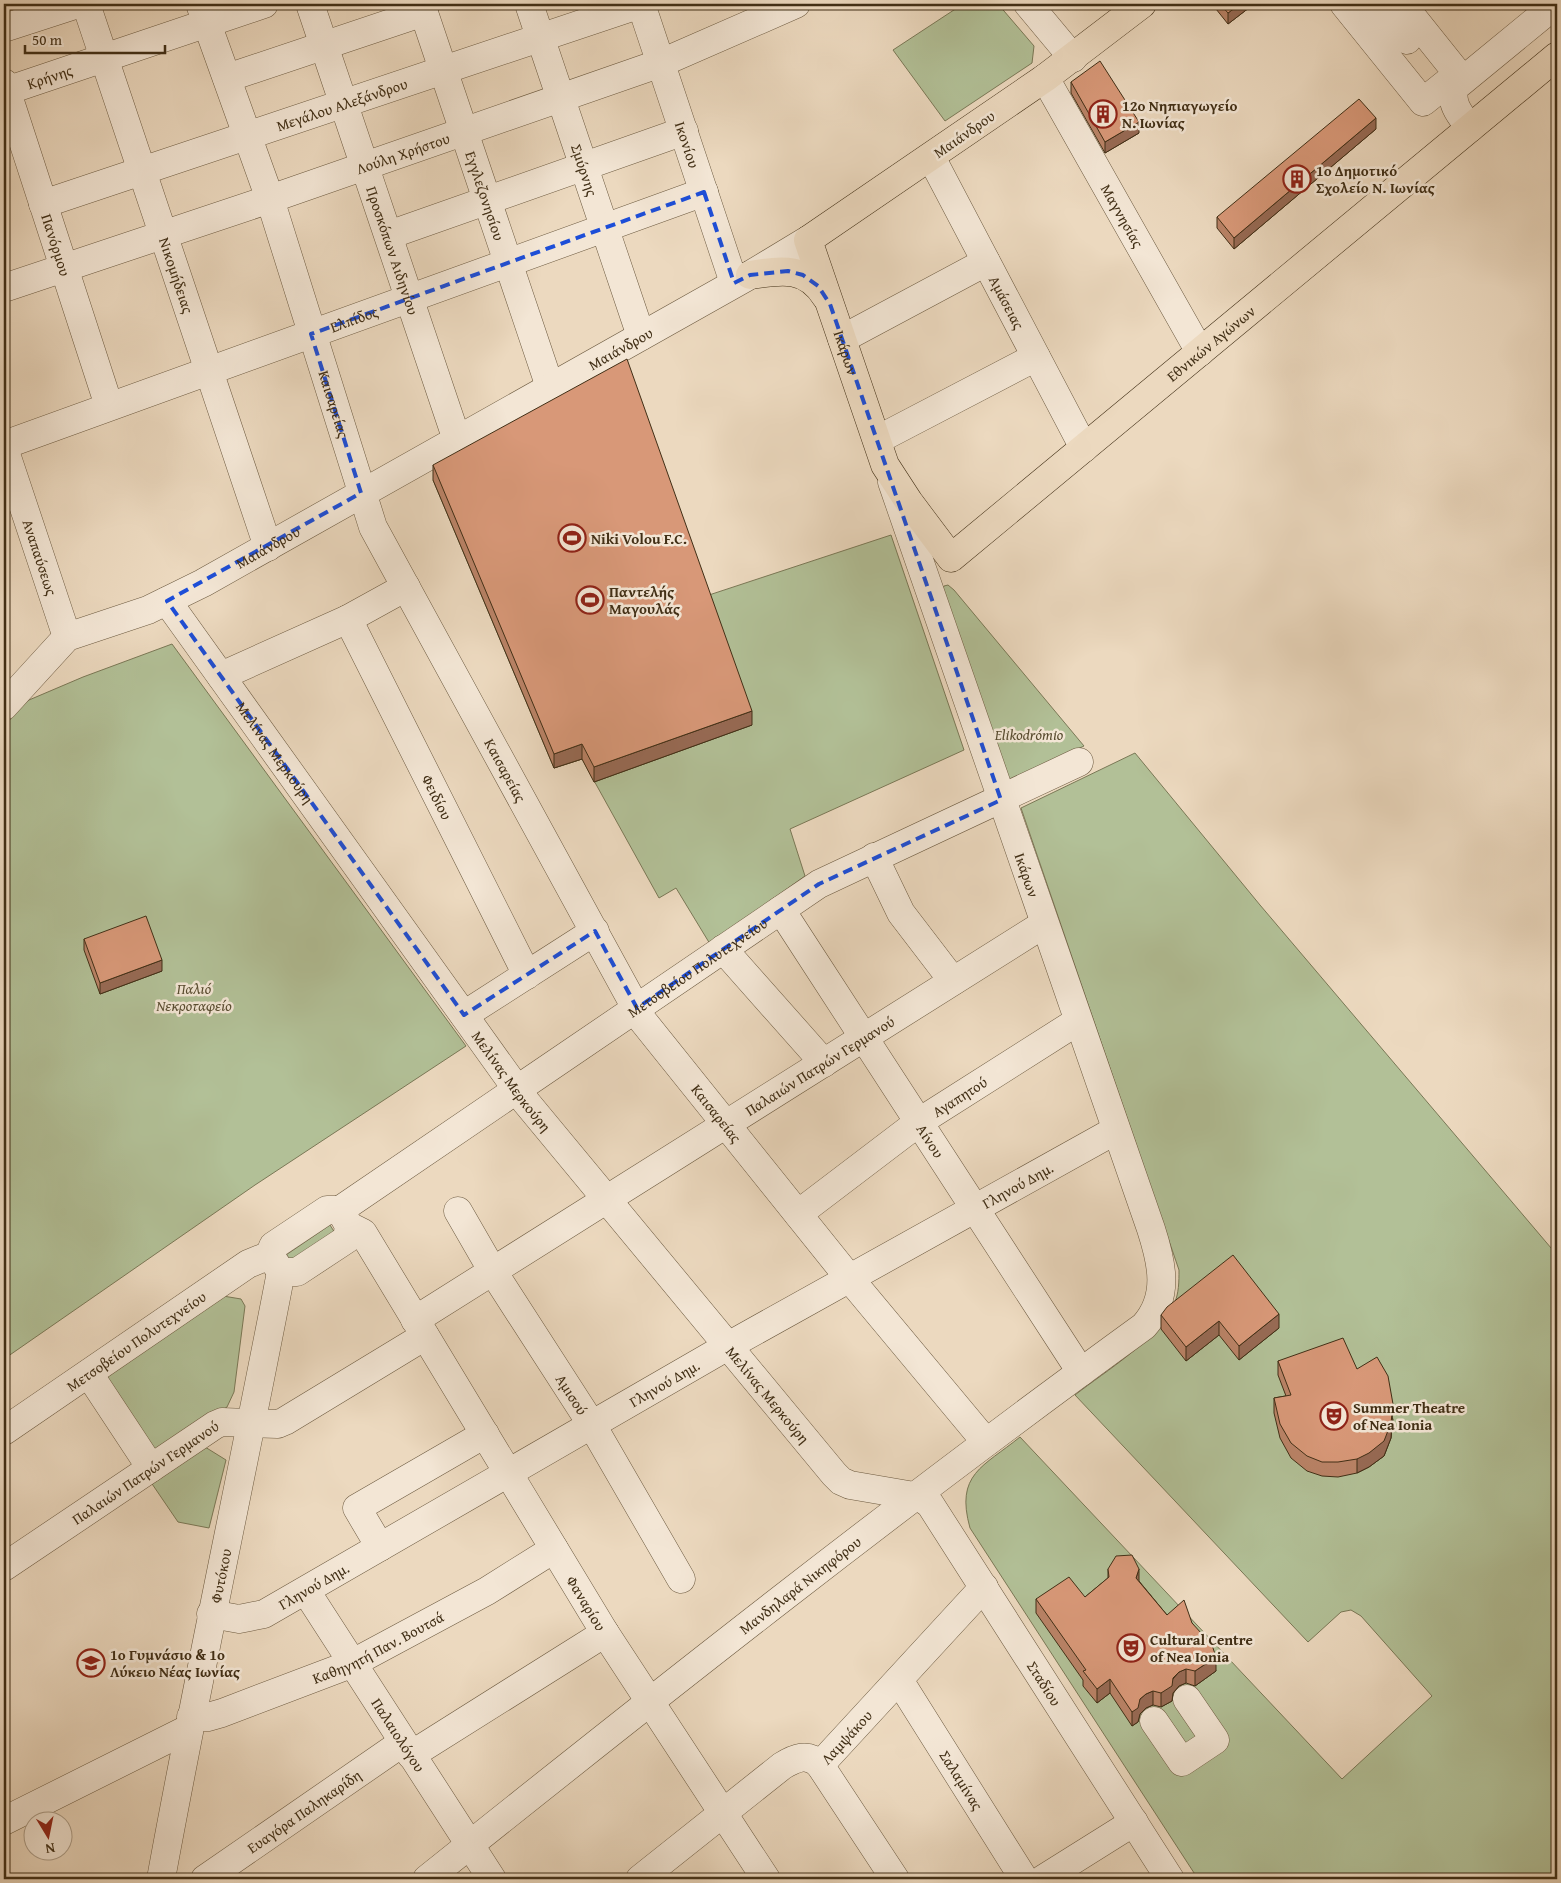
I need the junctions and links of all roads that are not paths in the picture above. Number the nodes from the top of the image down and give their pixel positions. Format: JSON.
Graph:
{"nodes":[{"id":1,"x":78,"y":4,"type":"edge"},
{"id":2,"x":86,"y":4,"type":"edge"},
{"id":3,"x":264,"y":4,"type":"edge"},
{"id":4,"x":310,"y":4,"type":"edge"},
{"id":5,"x":528,"y":4,"type":"edge"},
{"id":6,"x":641,"y":4,"type":"edge"},
{"id":7,"x":796,"y":4,"type":"edge"},
{"id":8,"x":1028,"y":4,"type":"edge"},
{"id":9,"x":1344,"y":4,"type":"edge"},
{"id":10,"x":1378,"y":4,"type":"edge"},
{"id":11,"x":1402,"y":4,"type":"edge"},
{"id":12,"x":1556,"y":4,"type":"edge"},
{"id":13,"x":1134,"y":6,"type":"edge"},
{"id":14,"x":423,"y":8,"type":"edge"},
{"id":15,"x":203,"y":13,"type":"edge"},
{"id":16,"x":4,"y":28,"type":"edge"},
{"id":17,"x":540,"y":38,"type":"junction"},
{"id":18,"x":324,"y":45,"type":"junction"},
{"id":19,"x":1557,"y":56,"type":"edge"},
{"id":20,"x":104,"y":58,"type":"junction"},
{"id":21,"x":1073,"y":58,"type":"junction"},
{"id":22,"x":661,"y":63,"type":"junction"},
{"id":23,"x":444,"y":69,"type":"junction"},
{"id":24,"x":226,"y":78,"type":"junction"},
{"id":25,"x":1045,"y":78,"type":"junction"},
{"id":26,"x":1443,"y":86,"type":"junction"},
{"id":27,"x":5,"y":87,"type":"edge"},
{"id":28,"x":560,"y":99,"type":"junction"},
{"id":29,"x":343,"y":103,"type":"junction"},
{"id":30,"x":1470,"y":128,"type":"junction"},
{"id":31,"x":684,"y":131,"type":"junction"},
{"id":32,"x":464,"y":132,"type":"junction"},
{"id":33,"x":247,"y":136,"type":"junction"},
{"id":34,"x":931,"y":157,"type":"junction"},
{"id":35,"x":365,"y":166,"type":"junction"},
{"id":36,"x":583,"y":166,"type":"junction"},
{"id":37,"x":143,"y":171,"type":"junction"},
{"id":38,"x":704,"y":192,"type":"junction"},
{"id":39,"x":270,"y":200,"type":"junction"},
{"id":40,"x":486,"y":201,"type":"junction"},
{"id":41,"x":43,"y":204,"type":"junction"},
{"id":42,"x":605,"y":229,"type":"junction"},
{"id":43,"x":165,"y":235,"type":"junction"},
{"id":44,"x":389,"y":236,"type":"junction"},
{"id":45,"x":808,"y":240,"type":"junction"},
{"id":46,"x":986,"y":262,"type":"junction"},
{"id":47,"x":507,"y":264,"type":"junction"},
{"id":48,"x":63,"y":267,"type":"junction"},
{"id":49,"x":742,"y":279,"type":"junction"},
{"id":50,"x":4,"y":288,"type":"edge"},
{"id":51,"x":411,"y":299,"type":"junction"},
{"id":52,"x":830,"y":304,"type":"junction"},
{"id":53,"x":311,"y":334,"type":"junction"},
{"id":54,"x":642,"y":336,"type":"junction"},
{"id":55,"x":842,"y":339,"type":"junction"},
{"id":56,"x":1200,"y":352,"type":"junction"},
{"id":57,"x":1036,"y":357,"type":"junction"},
{"id":58,"x":210,"y":370,"type":"junction"},
{"id":59,"x":550,"y":387,"type":"junction"},
{"id":60,"x":109,"y":406,"type":"junction"},
{"id":61,"x":457,"y":440,"type":"junction"},
{"id":62,"x":4,"y":447,"type":"edge"},
{"id":63,"x":1084,"y":448,"type":"junction"},
{"id":64,"x":881,"y":452,"type":"junction"},
{"id":65,"x":361,"y":493,"type":"junction"},
{"id":66,"x":268,"y":547,"type":"junction"},
{"id":67,"x":951,"y":558,"type":"joint"},
{"id":68,"x":406,"y":587,"type":"junction"},
{"id":69,"x":167,"y":601,"type":"junction"},
{"id":70,"x":348,"y":619,"type":"junction"},
{"id":71,"x":67,"y":638,"type":"junction"},
{"id":72,"x":221,"y":676,"type":"junction"},
{"id":73,"x":4,"y":706,"type":"edge"},
{"id":74,"x":1079,"y":762,"type":"dead end"},
{"id":75,"x":1001,"y":800,"type":"junction"},
{"id":76,"x":874,"y":857,"type":"junction"},
{"id":77,"x":781,"y":910,"type":"junction"},
{"id":78,"x":1044,"y":924,"type":"junction"},
{"id":79,"x":595,"y":930,"type":"junction"},
{"id":80,"x":723,"y":949,"type":"junction"},
{"id":81,"x":527,"y":975,"type":"junction"},
{"id":82,"x":953,"y":981,"type":"junction"},
{"id":83,"x":637,"y":1008,"type":"junction"},
{"id":84,"x":464,"y":1015,"type":"junction"},
{"id":85,"x":1078,"y":1021,"type":"junction"},
{"id":86,"x":864,"y":1037,"type":"junction"},
{"id":87,"x":824,"y":1063,"type":"junction"},
{"id":88,"x":517,"y":1088,"type":"junction"},
{"id":89,"x":919,"y":1122,"type":"junction"},
{"id":90,"x":727,"y":1124,"type":"junction"},
{"id":91,"x":1116,"y":1130,"type":"junction"},
{"id":92,"x":608,"y":1199,"type":"junction"},
{"id":93,"x":976,"y":1210,"type":"junction"},
{"id":94,"x":458,"y":1212,"type":"dead end"},
{"id":95,"x":798,"y":1214,"type":"junction"},
{"id":96,"x":344,"y":1218,"type":"junction"},
{"id":97,"x":275,"y":1264,"type":"junction"},
{"id":98,"x":492,"y":1270,"type":"junction"},
{"id":99,"x":850,"y":1279,"type":"junction"},
{"id":100,"x":1162,"y":1287,"type":"joint"},
{"id":101,"x":420,"y":1328,"type":"junction"},
{"id":102,"x":728,"y":1346,"type":"junction"},
{"id":103,"x":1082,"y":1372,"type":"junction"},
{"id":104,"x":89,"y":1374,"type":"junction"},
{"id":105,"x":252,"y":1423,"type":"junction"},
{"id":106,"x":592,"y":1425,"type":"junction"},
{"id":107,"x":4,"y":1431,"type":"edge"},
{"id":108,"x":485,"y":1434,"type":"junction"},
{"id":109,"x":985,"y":1442,"type":"junction"},
{"id":110,"x":150,"y":1468,"type":"junction"},
{"id":111,"x":508,"y":1472,"type":"junction"},
{"id":112,"x":913,"y":1496,"type":"junction"},
{"id":113,"x":380,"y":1546,"type":"junction"},
{"id":114,"x":554,"y":1549,"type":"junction"},
{"id":115,"x":4,"y":1567,"type":"edge"},
{"id":116,"x":681,"y":1580,"type":"dead end"},
{"id":117,"x":984,"y":1587,"type":"junction"},
{"id":118,"x":306,"y":1591,"type":"junction"},
{"id":119,"x":211,"y":1614,"type":"junction"},
{"id":120,"x":605,"y":1633,"type":"junction"},
{"id":121,"x":351,"y":1664,"type":"junction"},
{"id":122,"x":899,"y":1680,"type":"junction"},
{"id":123,"x":1187,"y":1699,"type":"dead end"},
{"id":124,"x":649,"y":1702,"type":"junction"},
{"id":125,"x":1154,"y":1721,"type":"dead end"},
{"id":126,"x":190,"y":1723,"type":"junction"},
{"id":127,"x":406,"y":1749,"type":"junction"},
{"id":128,"x":820,"y":1765,"type":"junction"},
{"id":129,"x":722,"y":1812,"type":"junction"},
{"id":130,"x":4,"y":1821,"type":"edge"},
{"id":131,"x":1134,"y":1822,"type":"junction"},
{"id":132,"x":470,"y":1845,"type":"junction"},
{"id":133,"x":161,"y":1879,"type":"edge"},
{"id":134,"x":205,"y":1879,"type":"edge"},
{"id":135,"x":427,"y":1879,"type":"edge"},
{"id":136,"x":492,"y":1879,"type":"edge"},
{"id":137,"x":640,"y":1879,"type":"edge"},
{"id":138,"x":766,"y":1879,"type":"edge"},
{"id":139,"x":895,"y":1879,"type":"edge"},
{"id":140,"x":1024,"y":1879,"type":"edge"},
{"id":141,"x":1043,"y":1879,"type":"edge"},
{"id":142,"x":1170,"y":1879,"type":"edge"}],
"edges":[{"from":1,"to":16,"type":"street"},
{"from":2,"to":20,"type":"street","name":"Νικομήδειας"},
{"from":3,"to":15,"type":"street","name":"Κρήνης"},
{"from":4,"to":18,"type":"street","name":"Προσκόπων Αιδηνίου"},
{"from":5,"to":17,"type":"street","name":"Σμύρνης"},
{"from":6,"to":17,"type":"street","name":"Μεγάλου Αλεξάνδρου"},
{"from":6,"to":22,"type":"street","name":"Ικονίου"},
{"from":7,"to":22,"type":"street","name":"Λούλη Χρήστου"},
{"from":8,"to":21,"type":"street"},
{"from":9,"to":26,"type":"street"},
{"from":10,"to":26,"type":"street"},
{"from":11,"to":26,"type":"street"},
{"from":12,"to":30,"type":"street"},
{"from":13,"to":21,"type":"main road","name":"Μαιάνδρου"},
{"from":14,"to":18,"type":"street"},
{"from":14,"to":23,"type":"street","name":"Εγγλεζονησίου"},
{"from":15,"to":20,"type":"street","name":"Κρήνης"},
{"from":15,"to":24,"type":"street","name":"Καισαρείας"},
{"from":17,"to":23,"type":"street","name":"Μεγάλου Αλεξάνδρου"},
{"from":17,"to":28,"type":"street","name":"Σμύρνης"},
{"from":18,"to":24,"type":"street"},
{"from":18,"to":29,"type":"street","name":"Προσκόπων Αιδηνίου"},
{"from":19,"to":30,"type":"main road","name":"Εθνικών Αγώνων"},
{"from":20,"to":27,"type":"street","name":"Κρήνης"},
{"from":20,"to":37,"type":"street","name":"Νικομήδειας"},
{"from":21,"to":25,"type":"main road","name":"Μαιάνδρου"},
{"from":22,"to":28,"type":"street","name":"Λούλη Χρήστου"},
{"from":22,"to":31,"type":"street","name":"Ικονίου"},
{"from":23,"to":29,"type":"street","name":"Μεγάλου Αλεξάνδρου"},
{"from":23,"to":32,"type":"street","name":"Εγγλεζονησίου"},
{"from":24,"to":33,"type":"street","name":"Καισαρείας"},
{"from":25,"to":34,"type":"main road","name":"Μαιάνδρου"},
{"from":25,"to":56,"type":"street","name":"Μαγνησίας"},
{"from":27,"to":41,"type":"street","name":"Πανόρμου"},
{"from":28,"to":32,"type":"street","name":"Λούλη Χρήστου"},
{"from":28,"to":36,"type":"street","name":"Σμύρνης"},
{"from":29,"to":33,"type":"street","name":"Μεγάλου Αλεξάνδρου"},
{"from":29,"to":35,"type":"street","name":"Προσκόπων Αιδηνίου"},
{"from":30,"to":56,"type":"main road","name":"Εθνικών Αγώνων"},
{"from":31,"to":36,"type":"street"},
{"from":31,"to":38,"type":"street","name":"Ικονίου"},
{"from":32,"to":35,"type":"street","name":"Λούλη Χρήστου"},
{"from":32,"to":40,"type":"street","name":"Εγγλεζονησίου"},
{"from":33,"to":37,"type":"street","name":"Μεγάλου Αλεξάνδρου"},
{"from":33,"to":39,"type":"street","name":"Καισαρείας"},
{"from":34,"to":45,"type":"main road","name":"Μαιάνδρου"},
{"from":34,"to":46,"type":"street","name":"Αμάσειας"},
{"from":35,"to":39,"type":"street","name":"Λούλη Χρήστου"},
{"from":35,"to":44,"type":"street","name":"Προσκόπων Αιδηνίου"},
{"from":36,"to":40,"type":"street"},
{"from":36,"to":42,"type":"street","name":"Σμύρνης"},
{"from":37,"to":41,"type":"street","name":"Μεγάλου Αλεξάνδρου"},
{"from":37,"to":43,"type":"street","name":"Νικομήδειας"},
{"from":38,"to":42,"type":"street","name":"Ελπίδος"},
{"from":38,"to":49,"type":"street","name":"Ικονίου"},
{"from":39,"to":43,"type":"street","name":"Λούλη Χρήστου"},
{"from":39,"to":53,"type":"street","name":"Καισαρείας"},
{"from":40,"to":44,"type":"street"},
{"from":40,"to":47,"type":"street","name":"Εγγλεζονησίου"},
{"from":41,"to":48,"type":"street","name":"Πανόρμου"},
{"from":42,"to":47,"type":"street","name":"Ελπίδος"},
{"from":42,"to":54,"type":"street","name":"Σμύρνης"},
{"from":43,"to":48,"type":"street","name":"Λούλη Χρήστου"},
{"from":43,"to":58,"type":"street","name":"Νικομήδειας"},
{"from":44,"to":51,"type":"street","name":"Προσκόπων Αιδηνίου"},
{"from":45,"to":49,"type":"street","name":"Μαιάνδρου"},
{"from":45,"to":52,"type":"main road","name":"Ικάρων"},
{"from":46,"to":55,"type":"street"},
{"from":46,"to":57,"type":"street","name":"Αμάσειας"},
{"from":47,"to":51,"type":"street","name":"Ελπίδος"},
{"from":47,"to":59,"type":"street","name":"Εγγλεζονησίου"},
{"from":48,"to":50,"type":"street","name":"Λούλη Χρήστου"},
{"from":48,"to":60,"type":"street","name":"Πανόρμου"},
{"from":49,"to":52,"type":"main road"},
{"from":49,"to":54,"type":"street","name":"Μαιάνδρου"},
{"from":51,"to":53,"type":"street","name":"Ελπίδος"},
{"from":51,"to":61,"type":"street","name":"Προσκόπων Αιδηνίου"},
{"from":52,"to":55,"type":"main road","name":"Ικάρων"},
{"from":53,"to":58,"type":"street","name":"Ελπίδος"},
{"from":53,"to":65,"type":"street","name":"Καισαρείας"},
{"from":54,"to":59,"type":"street","name":"Μαιάνδρου"},
{"from":55,"to":64,"type":"main road","name":"Ικάρων"},
{"from":56,"to":63,"type":"main road","name":"Εθνικών Αγώνων"},
{"from":57,"to":63,"type":"street","name":"Αμάσειας"},
{"from":57,"to":64,"type":"street"},
{"from":58,"to":60,"type":"street","name":"Ελπίδος"},
{"from":58,"to":66,"type":"street","name":"Νικομήδειας"},
{"from":59,"to":61,"type":"street","name":"Μαιάνδρου"},
{"from":60,"to":62,"type":"street","name":"Ελπίδος"},
{"from":61,"to":65,"type":"street","name":"Μαιάνδρου"},
{"from":62,"to":71,"type":"street","name":"Αναπαύσεως"},
{"from":63,"to":67,"type":"main road","name":"Εθνικών Αγώνων"},
{"from":64,"to":67,"type":"main road","name":"Ικάρων"},
{"from":64,"to":75,"type":"street","name":"Ικάρων"},
{"from":65,"to":66,"type":"street","name":"Μαιάνδρου"},
{"from":65,"to":68,"type":"street","name":"Καισαρείας"},
{"from":66,"to":69,"type":"street","name":"Μαιάνδρου"},
{"from":68,"to":70,"type":"street"},
{"from":68,"to":79,"type":"street","name":"Καισαρείας"},
{"from":69,"to":71,"type":"street","name":"Μαιάνδρου"},
{"from":69,"to":72,"type":"street","name":"Μελίνας Μερκούρη"},
{"from":70,"to":72,"type":"street"},
{"from":70,"to":81,"type":"street","name":"Φειδίου"},
{"from":71,"to":73,"type":"street"},
{"from":72,"to":84,"type":"street","name":"Μελίνας Μερκούρη"},
{"from":74,"to":75,"type":"street","name":"Μετσοβείου Πολυτεχνείου"},
{"from":75,"to":76,"type":"street","name":"Μετσοβείου Πολυτεχνείου"},
{"from":75,"to":78,"type":"street","name":"Ικάρων"},
{"from":76,"to":77,"type":"street","name":"Μετσοβείου Πολυτεχνείου"},
{"from":76,"to":82,"type":"street"},
{"from":77,"to":80,"type":"street","name":"Μετσοβείου Πολυτεχνείου"},
{"from":77,"to":86,"type":"street","name":"Αίνου"},
{"from":78,"to":82,"type":"street","name":"Παλαιών Πατρών Γερμανού"},
{"from":78,"to":85,"type":"street","name":"Ικάρων"},
{"from":79,"to":81,"type":"street"},
{"from":79,"to":83,"type":"street","name":"Καισαρείας"},
{"from":80,"to":83,"type":"street","name":"Μετσοβείου Πολυτεχνείου"},
{"from":80,"to":87,"type":"street"},
{"from":81,"to":84,"type":"street"},
{"from":82,"to":86,"type":"street","name":"Παλαιών Πατρών Γερμανού"},
{"from":83,"to":88,"type":"street","name":"Μετσοβείου Πολυτεχνείου"},
{"from":83,"to":90,"type":"street","name":"Καισαρείας"},
{"from":84,"to":88,"type":"street","name":"Μελίνας Μερκούρη"},
{"from":85,"to":89,"type":"street","name":"Αγαπητού"},
{"from":85,"to":91,"type":"street","name":"Ικάρων"},
{"from":86,"to":87,"type":"street","name":"Παλαιών Πατρών Γερμανού"},
{"from":86,"to":89,"type":"street","name":"Αίνου"},
{"from":87,"to":90,"type":"street","name":"Παλαιών Πατρών Γερμανού"},
{"from":88,"to":92,"type":"street","name":"Μελίνας Μερκούρη"},
{"from":88,"to":96,"type":"street","name":"Μετσοβείου Πολυτεχνείου"},
{"from":89,"to":93,"type":"street","name":"Αίνου"},
{"from":89,"to":95,"type":"street","name":"Αγαπητού"},
{"from":90,"to":92,"type":"street","name":"Παλαιών Πατρών Γερμανού"},
{"from":90,"to":95,"type":"street","name":"Καισαρείας"},
{"from":91,"to":93,"type":"street","name":"Γληνού Δημ."},
{"from":91,"to":100,"type":"street","name":"Ικάρων"},
{"from":92,"to":98,"type":"street","name":"Παλαιών Πατρών Γερμανού"},
{"from":92,"to":102,"type":"street","name":"Μελίνας Μερκούρη"},
{"from":93,"to":99,"type":"street","name":"Γληνού Δημ."},
{"from":93,"to":103,"type":"street","name":"Αίνου"},
{"from":94,"to":98,"type":"street","name":"Αμισού"},
{"from":95,"to":99,"type":"street","name":"Καισαρείας"},
{"from":96,"to":97,"type":"street","name":"Μετσοβείου Πολυτεχνείου"},
{"from":96,"to":101,"type":"street","name":"Φαναρίου"},
{"from":97,"to":104,"type":"street","name":"Μετσοβείου Πολυτεχνείου"},
{"from":97,"to":105,"type":"street","name":"Φυτόκου"},
{"from":98,"to":101,"type":"street","name":"Παλαιών Πατρών Γερμανού"},
{"from":98,"to":106,"type":"street","name":"Αμισού"},
{"from":99,"to":102,"type":"street","name":"Γληνού Δημ."},
{"from":99,"to":109,"type":"street","name":"Καισαρείας"},
{"from":100,"to":103,"type":"street","name":"Μανδηλαρά Νικηφόρου"},
{"from":101,"to":105,"type":"street","name":"Παλαιών Πατρών Γερμανού"},
{"from":101,"to":108,"type":"street","name":"Φαναρίου"},
{"from":102,"to":106,"type":"street","name":"Γληνού Δημ."},
{"from":102,"to":112,"type":"street","name":"Μελίνας Μερκούρη"},
{"from":103,"to":109,"type":"street","name":"Μανδηλαρά Νικηφόρου"},
{"from":104,"to":107,"type":"street","name":"Μετσοβείου Πολυτεχνείου"},
{"from":104,"to":110,"type":"street"},
{"from":105,"to":110,"type":"street","name":"Παλαιών Πατρών Γερμανού"},
{"from":105,"to":119,"type":"street","name":"Φυτόκου"},
{"from":106,"to":111,"type":"street","name":"Γληνού Δημ."},
{"from":106,"to":116,"type":"street","name":"Αμισού"},
{"from":108,"to":111,"type":"street","name":"Φαναρίου"},
{"from":108,"to":113,"type":"street"},
{"from":109,"to":112,"type":"street","name":"Μανδηλαρά Νικηφόρου"},
{"from":110,"to":115,"type":"street","name":"Παλαιών Πατρών Γερμανού"},
{"from":111,"to":113,"type":"street","name":"Γληνού Δημ."},
{"from":111,"to":114,"type":"street","name":"Φαναρίου"},
{"from":112,"to":117,"type":"street","name":"Σταδίου"},
{"from":112,"to":124,"type":"street","name":"Μανδηλαρά Νικηφόρου"},
{"from":113,"to":118,"type":"street","name":"Γληνού Δημ."},
{"from":114,"to":120,"type":"street","name":"Φαναρίου"},
{"from":114,"to":121,"type":"street","name":"Καθηγητή Παν. Βουτσά"},
{"from":117,"to":122,"type":"street","name":"Λαμψάκου"},
{"from":117,"to":131,"type":"street","name":"Σταδίου"},
{"from":118,"to":119,"type":"street","name":"Γληνού Δημ."},
{"from":118,"to":121,"type":"street","name":"Παλαιολόγου"},
{"from":119,"to":126,"type":"street","name":"Φυτόκου"},
{"from":120,"to":124,"type":"street","name":"Φαναρίου"},
{"from":120,"to":127,"type":"street","name":"Ευαγόρα Παληκαρίδη"},
{"from":121,"to":126,"type":"street","name":"Καθηγητή Παν. Βουτσά"},
{"from":121,"to":127,"type":"street","name":"Παλαιολόγου"},
{"from":122,"to":128,"type":"street","name":"Λαμψάκου"},
{"from":122,"to":140,"type":"street","name":"Σαλαμίνας"},
{"from":123,"to":125,"type":"street"},
{"from":124,"to":129,"type":"street","name":"Φαναρίου"},
{"from":124,"to":132,"type":"street","name":"Μανδηλαρά Νικηφόρου"},
{"from":126,"to":130,"type":"street","name":"Καθηγητή Παν. Βουτσά"},
{"from":126,"to":133,"type":"street","name":"Φυτόκου"},
{"from":127,"to":132,"type":"street","name":"Παλαιολόγου"},
{"from":127,"to":134,"type":"street","name":"Ευαγόρα Παληκαρίδη"},
{"from":128,"to":129,"type":"street","name":"Λαμψάκου"},
{"from":128,"to":139,"type":"street"},
{"from":129,"to":137,"type":"street","name":"Λαμψάκου"},
{"from":129,"to":138,"type":"street","name":"Φαναρίου"},
{"from":131,"to":141,"type":"street"},
{"from":131,"to":142,"type":"street","name":"Σταδίου"},
{"from":132,"to":135,"type":"street","name":"Μανδηλαρά Νικηφόρου"},
{"from":132,"to":136,"type":"street","name":"Παλαιολόγου"}]}
